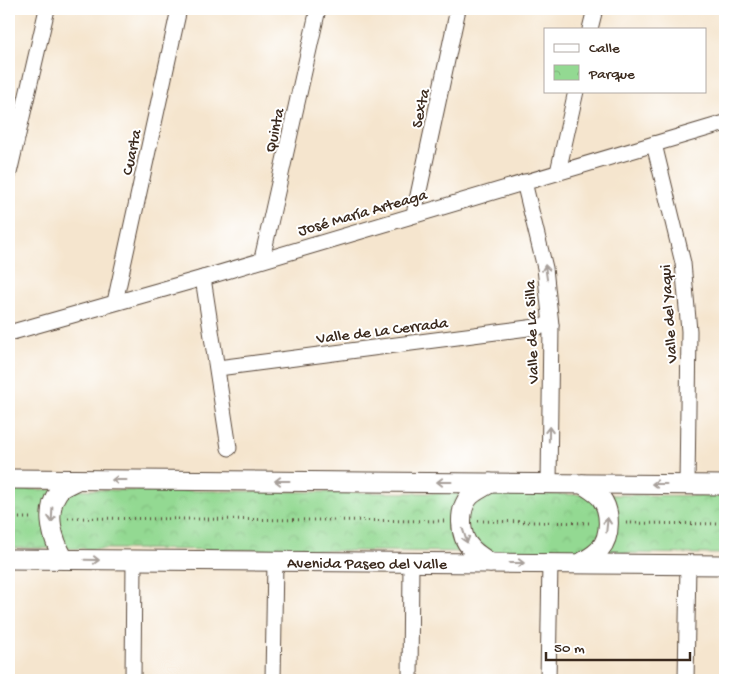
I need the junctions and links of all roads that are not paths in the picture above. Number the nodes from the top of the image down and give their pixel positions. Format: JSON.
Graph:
{"nodes":[{"id":1,"x":47,"y":9,"type":"edge"},
{"id":2,"x":179,"y":9,"type":"edge"},
{"id":3,"x":318,"y":9,"type":"edge"},
{"id":4,"x":458,"y":9,"type":"edge"},
{"id":5,"x":595,"y":9,"type":"edge"},
{"id":6,"x":590,"y":28,"type":"edge"},
{"id":7,"x":576,"y":92,"type":"edge"},
{"id":8,"x":725,"y":122,"type":"edge"},
{"id":9,"x":654,"y":144,"type":"junction"},
{"id":10,"x":558,"y":172,"type":"junction"},
{"id":11,"x":9,"y":173,"type":"edge"},
{"id":12,"x":524,"y":182,"type":"junction"},
{"id":13,"x":414,"y":214,"type":"junction"},
{"id":14,"x":262,"y":259,"type":"junction"},
{"id":15,"x":203,"y":278,"type":"junction"},
{"id":16,"x":115,"y":302,"type":"junction"},
{"id":17,"x":551,"y":325,"type":"junction"},
{"id":18,"x":9,"y":333,"type":"edge"},
{"id":19,"x":218,"y":368,"type":"junction"},
{"id":20,"x":229,"y":448,"type":"dead end"},
{"id":21,"x":9,"y":479,"type":"edge"},
{"id":22,"x":77,"y":480,"type":"junction"},
{"id":23,"x":490,"y":483,"type":"junction"},
{"id":24,"x":549,"y":483,"type":"junction"},
{"id":25,"x":582,"y":484,"type":"junction"},
{"id":26,"x":687,"y":484,"type":"junction"},
{"id":27,"x":725,"y":485,"type":"edge"},
{"id":28,"x":9,"y":559,"type":"edge"},
{"id":29,"x":64,"y":559,"type":"junction"},
{"id":30,"x":134,"y":560,"type":"junction"},
{"id":31,"x":275,"y":561,"type":"junction"},
{"id":32,"x":411,"y":562,"type":"junction"},
{"id":33,"x":490,"y":563,"type":"junction"},
{"id":34,"x":550,"y":563,"type":"junction"},
{"id":35,"x":581,"y":564,"type":"junction"},
{"id":36,"x":688,"y":564,"type":"junction"},
{"id":37,"x":725,"y":565,"type":"edge"},
{"id":38,"x":133,"y":680,"type":"edge"},
{"id":39,"x":273,"y":680,"type":"edge"},
{"id":40,"x":410,"y":680,"type":"edge"},
{"id":41,"x":548,"y":680,"type":"edge"},
{"id":42,"x":686,"y":680,"type":"edge"}],
"edges":[{"from":1,"to":11,"type":"street"},
{"from":2,"to":16,"type":"street","name":"Cuarta"},
{"from":3,"to":14,"type":"street","name":"Quinta"},
{"from":4,"to":13,"type":"street","name":"Sexta"},
{"from":5,"to":6,"type":"street"},
{"from":7,"to":10,"type":"street"},
{"from":8,"to":9,"type":"street","name":"José María Arteaga"},
{"from":9,"to":10,"type":"street","name":"José María Arteaga"},
{"from":9,"to":26,"type":"street","name":"Valle del Yaqui"},
{"from":10,"to":12,"type":"street","name":"José María Arteaga"},
{"from":12,"to":13,"type":"street","name":"José María Arteaga"},
{"from":17,"to":12,"type":"street","name":"Valle de La Silla","one_way":true},
{"from":13,"to":14,"type":"street","name":"José María Arteaga"},
{"from":14,"to":15,"type":"street","name":"José María Arteaga"},
{"from":15,"to":16,"type":"street","name":"José María Arteaga"},
{"from":15,"to":19,"type":"street"},
{"from":16,"to":18,"type":"street","name":"José María Arteaga"},
{"from":17,"to":19,"type":"street","name":"Valle de La Cerrada"},
{"from":24,"to":17,"type":"street","name":"Valle de La Silla","one_way":true},
{"from":19,"to":20,"type":"street"},
{"from":21,"to":22,"type":"street"},
{"from":23,"to":22,"type":"street","one_way":true},
{"from":22,"to":29,"type":"street","one_way":true},
{"from":23,"to":24,"type":"street"},
{"from":23,"to":33,"type":"street","one_way":true},
{"from":24,"to":25,"type":"street"},
{"from":26,"to":25,"type":"street","one_way":true},
{"from":35,"to":25,"type":"street","one_way":true},
{"from":26,"to":27,"type":"street"},
{"from":28,"to":29,"type":"street","name":"Avenida Paseo del Valle"},
{"from":29,"to":30,"type":"street","name":"Avenida Paseo del Valle","one_way":true},
{"from":30,"to":31,"type":"street","name":"Avenida Paseo del Valle"},
{"from":30,"to":38,"type":"street"},
{"from":31,"to":32,"type":"street","name":"Avenida Paseo del Valle"},
{"from":31,"to":39,"type":"street"},
{"from":32,"to":33,"type":"street","name":"Avenida Paseo del Valle"},
{"from":32,"to":40,"type":"street"},
{"from":33,"to":34,"type":"street","name":"Avenida Paseo del Valle","one_way":true},
{"from":34,"to":35,"type":"street","name":"Avenida Paseo del Valle"},
{"from":34,"to":41,"type":"street"},
{"from":35,"to":36,"type":"street","name":"Avenida Paseo del Valle"},
{"from":36,"to":37,"type":"street","name":"Avenida Paseo del Valle"},
{"from":36,"to":42,"type":"street"}]}
